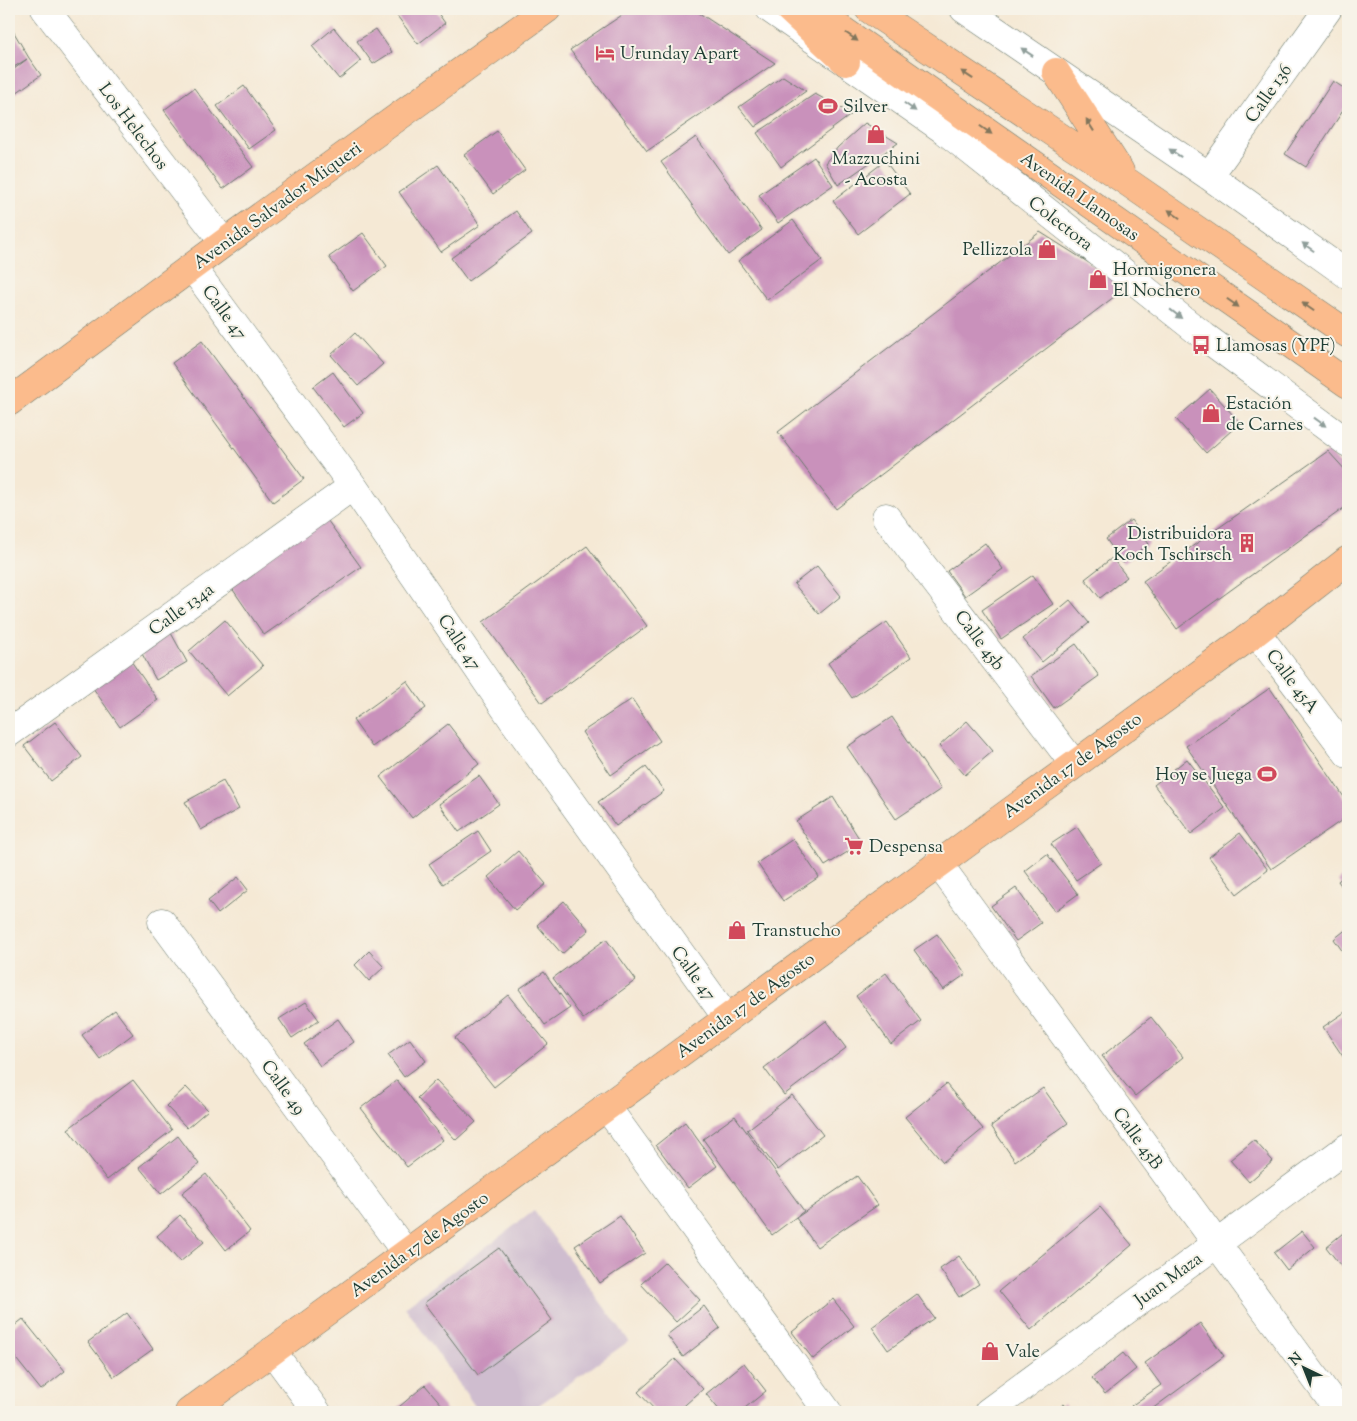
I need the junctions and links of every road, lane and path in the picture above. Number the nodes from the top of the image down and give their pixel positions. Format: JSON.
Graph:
{"nodes":[{"id":1,"x":45,"y":9,"type":"edge"},
{"id":2,"x":547,"y":9,"type":"edge"},
{"id":3,"x":770,"y":9,"type":"edge"},
{"id":4,"x":789,"y":9,"type":"edge"},
{"id":5,"x":812,"y":9,"type":"edge"},
{"id":6,"x":868,"y":9,"type":"edge"},
{"id":7,"x":964,"y":9,"type":"edge"},
{"id":8,"x":1328,"y":9,"type":"edge"},
{"id":9,"x":846,"y":62,"type":"junction"},
{"id":10,"x":1056,"y":72,"type":"junction"},
{"id":11,"x":1209,"y":176,"type":"junction"},
{"id":12,"x":1126,"y":181,"type":"junction"},
{"id":13,"x":224,"y":243,"type":"junction"},
{"id":14,"x":192,"y":267,"type":"junction"},
{"id":15,"x":1348,"y":275,"type":"edge"},
{"id":16,"x":1348,"y":334,"type":"edge"},
{"id":17,"x":1348,"y":384,"type":"edge"},
{"id":18,"x":9,"y":402,"type":"edge"},
{"id":19,"x":1348,"y":443,"type":"edge"},
{"id":20,"x":354,"y":486,"type":"junction"},
{"id":21,"x":886,"y":517,"type":"dead end"},
{"id":22,"x":1348,"y":560,"type":"edge"},
{"id":23,"x":1256,"y":632,"type":"junction"},
{"id":24,"x":9,"y":733,"type":"edge"},
{"id":25,"x":1348,"y":754,"type":"edge"},
{"id":26,"x":1074,"y":764,"type":"junction"},
{"id":27,"x":938,"y":863,"type":"junction"},
{"id":28,"x":162,"y":922,"type":"dead end"},
{"id":29,"x":727,"y":1018,"type":"junction"},
{"id":30,"x":606,"y":1106,"type":"junction"},
{"id":31,"x":1348,"y":1147,"type":"edge"},
{"id":32,"x":1216,"y":1244,"type":"junction"},
{"id":33,"x":406,"y":1253,"type":"junction"},
{"id":34,"x":272,"y":1351,"type":"junction"},
{"id":35,"x":190,"y":1412,"type":"edge"},
{"id":36,"x":316,"y":1412,"type":"edge"},
{"id":37,"x":828,"y":1412,"type":"edge"},
{"id":38,"x":988,"y":1412,"type":"edge"},
{"id":39,"x":1340,"y":1412,"type":"edge"}],
"edges":[{"from":1,"to":13,"type":"street","name":"Los Helechos"},
{"from":2,"to":13,"type":"main road","name":"Avenida Salvador Miqueri"},
{"from":3,"to":9,"type":"street","name":"Colectora"},
{"from":4,"to":9,"type":"main road"},
{"from":5,"to":17,"type":"main road","name":"Avenida Llamosas","one_way":true},
{"from":12,"to":6,"type":"main road","name":"Avenida Llamosas","one_way":true},
{"from":10,"to":7,"type":"street","one_way":true},
{"from":8,"to":11,"type":"street","name":"Calle 136"},
{"from":9,"to":19,"type":"street","name":"Colectora","one_way":true},
{"from":11,"to":10,"type":"street","one_way":true},
{"from":12,"to":10,"type":"main road","one_way":true},
{"from":15,"to":11,"type":"street","one_way":true},
{"from":16,"to":12,"type":"main road","name":"Avenida Llamosas","one_way":true},
{"from":13,"to":14,"type":"main road","name":"Avenida Salvador Miqueri"},
{"from":14,"to":18,"type":"main road","name":"Avenida Salvador Miqueri"},
{"from":14,"to":20,"type":"street","name":"Calle 47"},
{"from":20,"to":24,"type":"street","name":"Calle 134a"},
{"from":20,"to":29,"type":"street","name":"Calle 47"},
{"from":21,"to":26,"type":"street","name":"Calle 45b"},
{"from":22,"to":23,"type":"main road","name":"Avenida 17 de Agosto"},
{"from":23,"to":25,"type":"street","name":"Calle 45A"},
{"from":23,"to":26,"type":"main road","name":"Avenida 17 de Agosto"},
{"from":26,"to":27,"type":"main road","name":"Avenida 17 de Agosto"},
{"from":27,"to":29,"type":"main road","name":"Avenida 17 de Agosto"},
{"from":27,"to":32,"type":"street","name":"Calle 45B"},
{"from":28,"to":33,"type":"street","name":"Calle 49"},
{"from":29,"to":30,"type":"main road","name":"Avenida 17 de Agosto"},
{"from":30,"to":33,"type":"main road","name":"Avenida 17 de Agosto"},
{"from":30,"to":37,"type":"street"},
{"from":31,"to":32,"type":"street","name":"Juan Maza"},
{"from":32,"to":38,"type":"street","name":"Juan Maza"},
{"from":32,"to":39,"type":"street","name":"Calle 45B"},
{"from":33,"to":34,"type":"main road","name":"Avenida 17 de Agosto"},
{"from":34,"to":35,"type":"main road","name":"Avenida 17 de Agosto"},
{"from":34,"to":36,"type":"street"}]}
